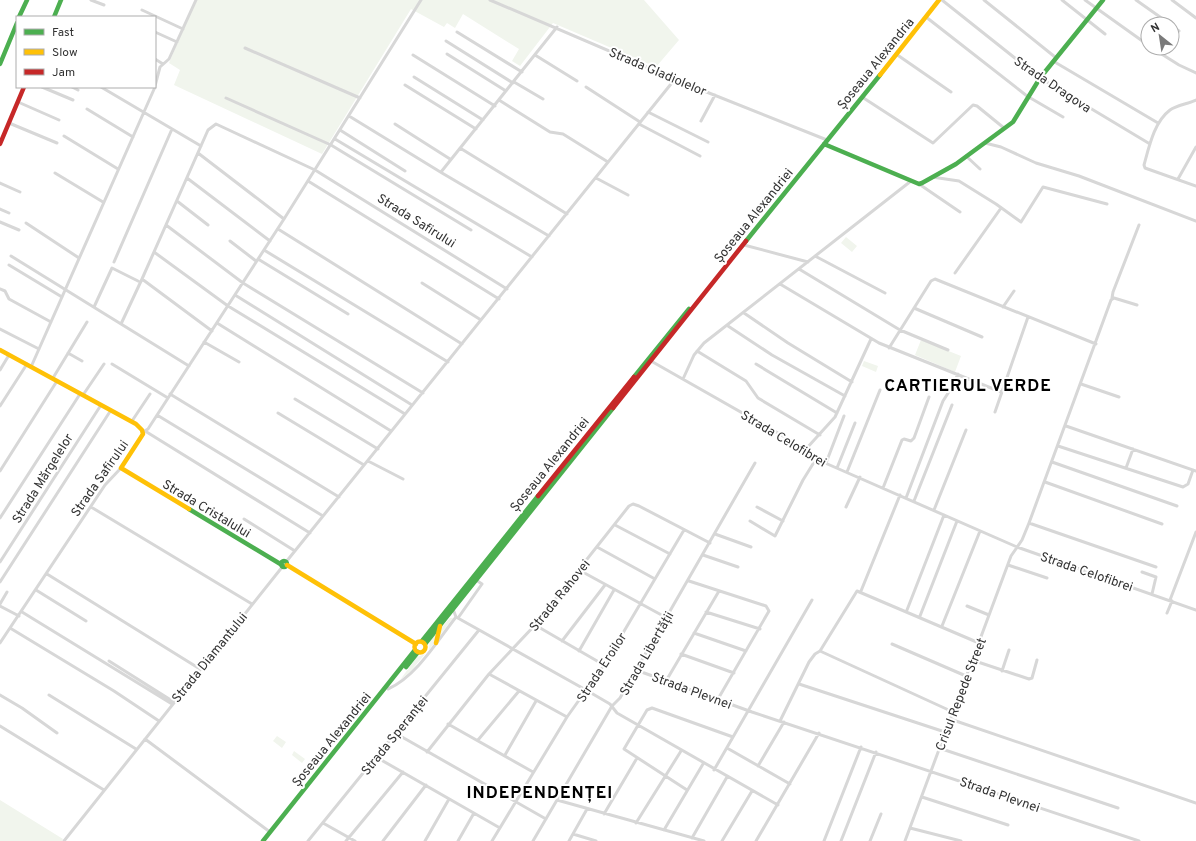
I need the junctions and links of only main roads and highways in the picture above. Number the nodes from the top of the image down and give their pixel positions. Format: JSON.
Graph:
{"nodes":[{"id":1,"x":27,"y":0,"type":"edge"},
{"id":2,"x":61,"y":0,"type":"edge"},
{"id":3,"x":941,"y":0,"type":"edge"},
{"id":4,"x":1102,"y":0,"type":"edge"},
{"id":5,"x":19,"y":16,"type":"edge"},
{"id":6,"x":54,"y":16,"type":"edge"},
{"id":7,"x":16,"y":25,"type":"edge"},
{"id":8,"x":0,"y":64,"type":"edge"},
{"id":9,"x":24,"y":88,"type":"edge"},
{"id":10,"x":826,"y":142,"type":"junction"},
{"id":11,"x":0,"y":144,"type":"edge"},
{"id":12,"x":696,"y":303,"type":"junction"},
{"id":13,"x":0,"y":350,"type":"edge"},
{"id":14,"x":121,"y":467,"type":"joint"},
{"id":15,"x":440,"y":625,"type":"junction"},
{"id":16,"x":424,"y":642,"type":"junction"},
{"id":17,"x":436,"y":643,"type":"road end"},
{"id":18,"x":416,"y":644,"type":"junction"},
{"id":19,"x":417,"y":651,"type":"junction"},
{"id":20,"x":263,"y":841,"type":"edge"},
{"id":21,"x":266,"y":841,"type":"edge"}],
"edges":[{"from":1,"to":5,"type":"main road"},
{"from":2,"to":6,"type":"main road"},
{"from":3,"to":10,"type":"main road","name":"Șoseaua Alexandria"},
{"from":4,"to":10,"type":"main road"},
{"from":7,"to":8,"type":"main road"},
{"from":9,"to":11,"type":"main road"},
{"from":10,"to":12,"type":"main road","name":"Șoseaua Alexandriei"},
{"from":12,"to":15,"type":"main road","name":"Șoseaua Alexandriei"},
{"from":12,"to":16,"type":"main road","name":"Șoseaua Alexandriei"},
{"from":13,"to":14,"type":"main road","name":"Strada Safirului"},
{"from":14,"to":18,"type":"main road","name":"Strada Cristalului"},
{"from":15,"to":16,"type":"main road","name":"Șoseaua Alexandriei"},
{"from":15,"to":17,"type":"main road"},
{"from":16,"to":18,"type":"main road"},
{"from":16,"to":19,"type":"main road"},
{"from":18,"to":19,"type":"main road"},
{"from":19,"to":20,"type":"main road","name":"Șoseaua Alexandriei"},
{"from":19,"to":21,"type":"main road","name":"Șoseaua Alexandriei"}]}
